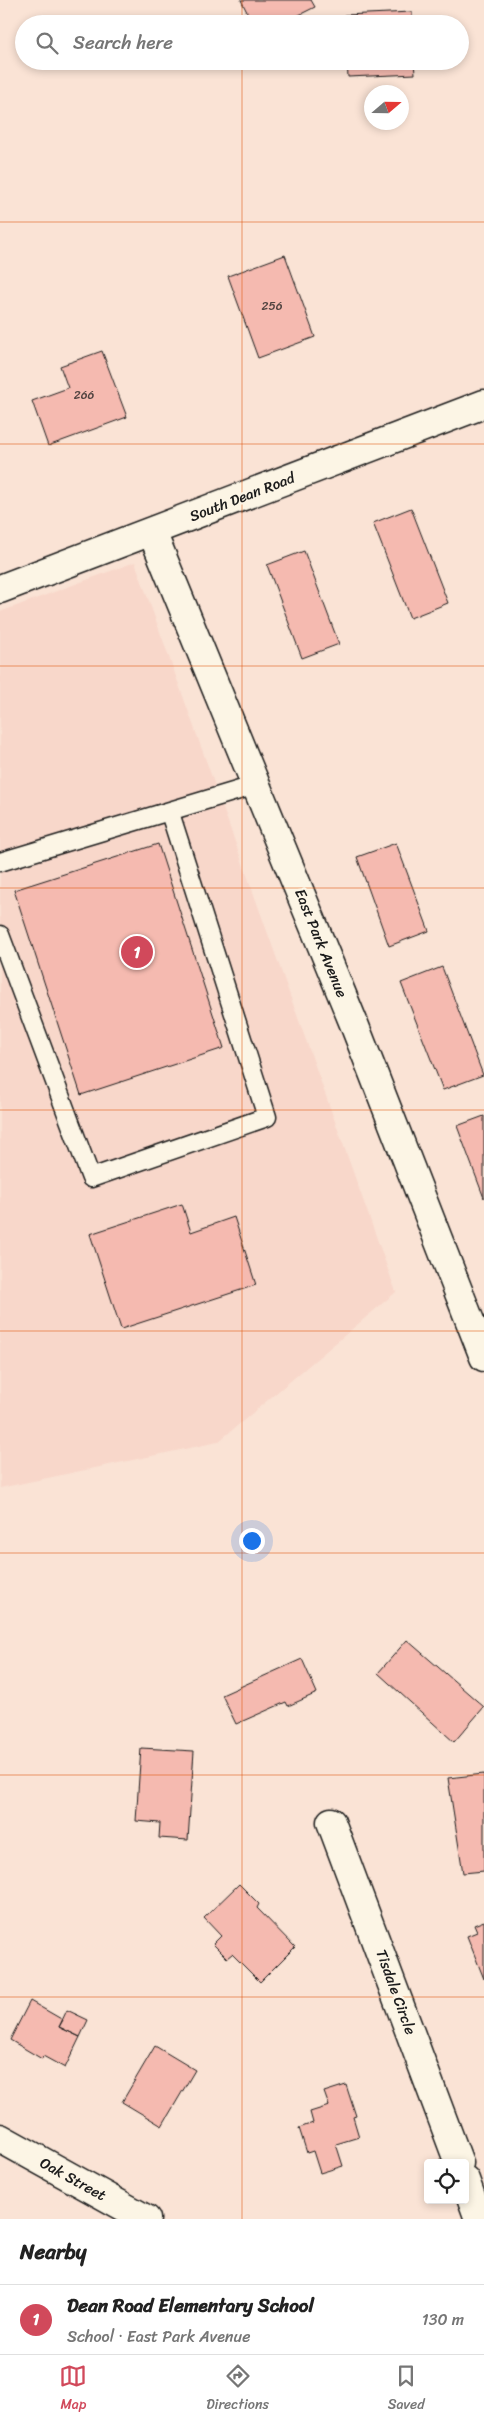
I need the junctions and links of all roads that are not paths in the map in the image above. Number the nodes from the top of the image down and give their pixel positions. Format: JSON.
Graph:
{"nodes":[{"id":1,"x":484,"y":404,"type":"edge"},
{"id":2,"x":152,"y":532,"type":"junction"},
{"id":3,"x":0,"y":589,"type":"edge"},
{"id":4,"x":256,"y":785,"type":"junction"},
{"id":5,"x":170,"y":813,"type":"junction"},
{"id":6,"x":0,"y":862,"type":"edge"},
{"id":7,"x":0,"y":935,"type":"edge"},
{"id":8,"x":474,"y":1301,"type":"edge"},
{"id":9,"x":484,"y":1357,"type":"edge"},
{"id":10,"x":331,"y":1822,"type":"dead end"},
{"id":11,"x":0,"y":2138,"type":"edge"},
{"id":12,"x":457,"y":2159,"type":"edge"},
{"id":13,"x":469,"y":2191,"type":"edge"},
{"id":14,"x":146,"y":2219,"type":"edge"},
{"id":15,"x":479,"y":2219,"type":"edge"}],
"edges":[{"from":1,"to":2,"type":"street","name":"South Dean Road"},
{"from":2,"to":3,"type":"street","name":"South Dean Road"},
{"from":2,"to":4,"type":"street","name":"East Park Avenue"},
{"from":4,"to":5,"type":"lane"},
{"from":4,"to":8,"type":"street","name":"East Park Avenue"},
{"from":5,"to":6,"type":"lane"},
{"from":5,"to":7,"type":"lane"},
{"from":8,"to":9,"type":"street","name":"East Park Avenue"},
{"from":10,"to":12,"type":"street","name":"Tisdale Circle"},
{"from":11,"to":14,"type":"street","name":"Oak Street"},
{"from":13,"to":15,"type":"street"}]}
